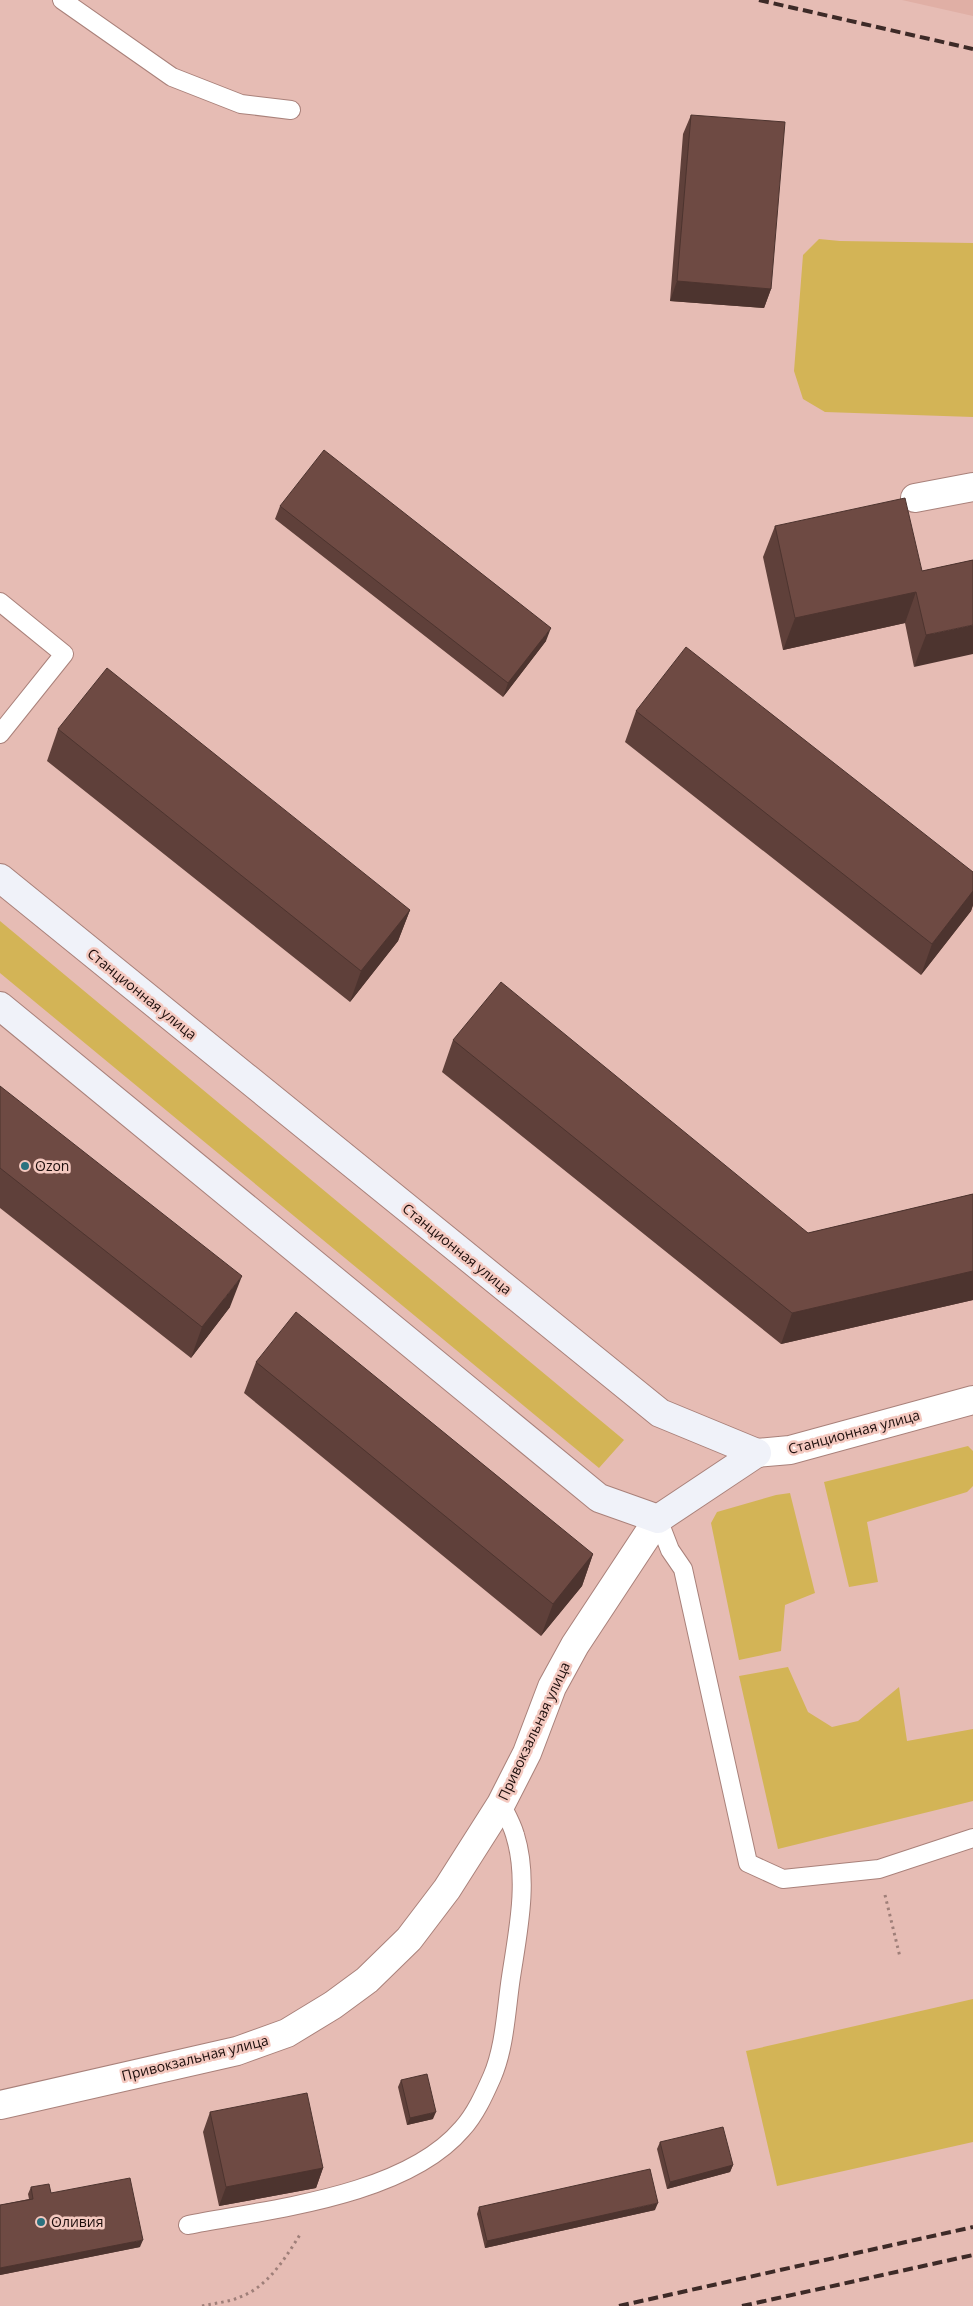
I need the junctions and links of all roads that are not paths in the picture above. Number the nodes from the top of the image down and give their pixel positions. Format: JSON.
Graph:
{"nodes":[{"id":1,"x":62,"y":0,"type":"edge"},
{"id":2,"x":291,"y":110,"type":"dead end"},
{"id":3,"x":973,"y":486,"type":"edge"},
{"id":4,"x":915,"y":498,"type":"dead end"},
{"id":5,"x":0,"y":602,"type":"edge"},
{"id":6,"x":0,"y":734,"type":"edge"},
{"id":7,"x":0,"y":878,"type":"edge"},
{"id":8,"x":0,"y":1006,"type":"edge"},
{"id":9,"x":973,"y":1400,"type":"edge"},
{"id":10,"x":757,"y":1453,"type":"junction"},
{"id":11,"x":658,"y":1519,"type":"junction"},
{"id":12,"x":501,"y":1804,"type":"junction"},
{"id":13,"x":973,"y":1838,"type":"edge"},
{"id":14,"x":0,"y":2106,"type":"edge"},
{"id":15,"x":188,"y":2226,"type":"dead end"}],
"edges":[{"from":1,"to":2,"type":"lane"},
{"from":3,"to":4,"type":"street"},
{"from":5,"to":6,"type":"lane"},
{"from":7,"to":10,"type":"street","name":"Станционная улица"},
{"from":8,"to":11,"type":"street"},
{"from":9,"to":10,"type":"street","name":"Станционная улица"},
{"from":10,"to":11,"type":"street"},
{"from":11,"to":12,"type":"street","name":"Привокзальная улица"},
{"from":11,"to":13,"type":"lane"},
{"from":12,"to":14,"type":"street","name":"Привокзальная улица"},
{"from":12,"to":15,"type":"lane"}]}
